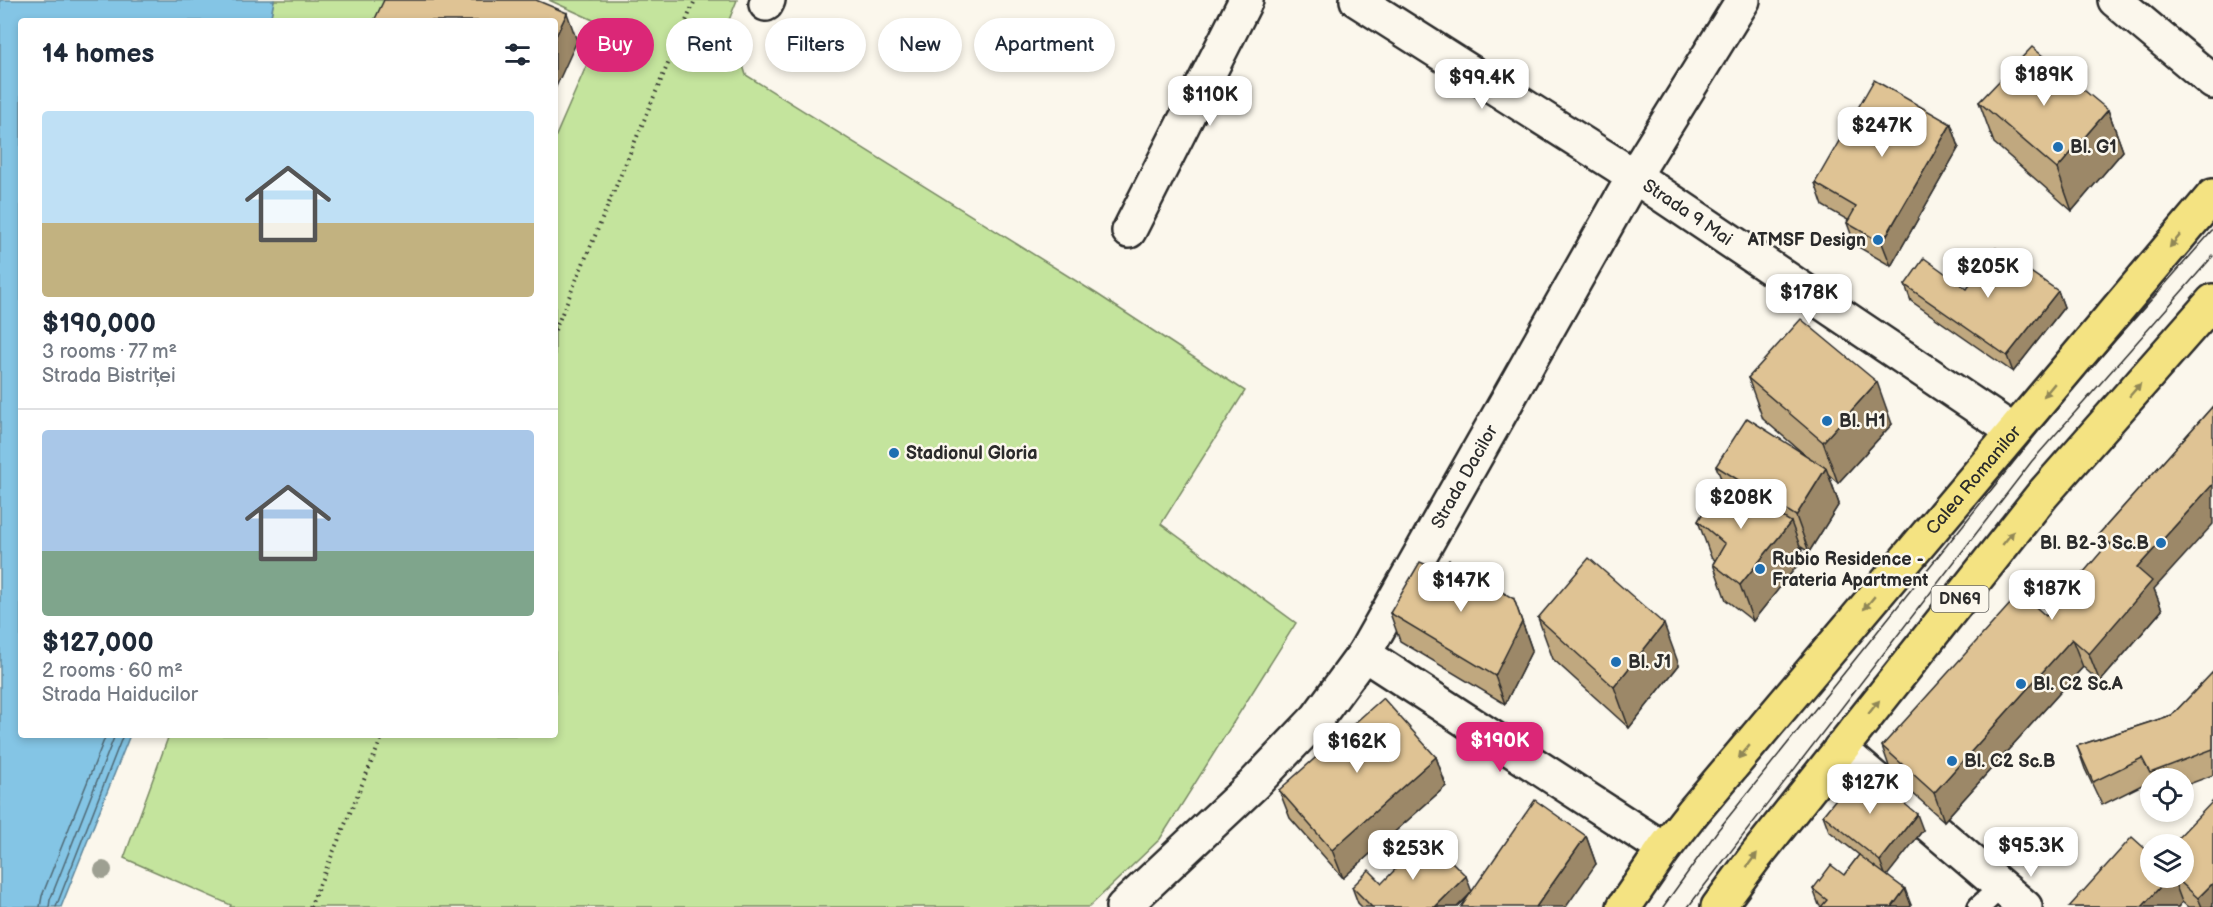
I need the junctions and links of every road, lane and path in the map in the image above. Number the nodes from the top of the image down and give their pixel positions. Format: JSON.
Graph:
{"nodes":[{"id":1,"x":695,"y":0,"type":"edge"},
{"id":2,"x":1246,"y":0,"type":"edge"},
{"id":3,"x":1358,"y":0,"type":"edge"},
{"id":4,"x":1743,"y":0,"type":"edge"},
{"id":5,"x":2115,"y":0,"type":"edge"},
{"id":6,"x":2213,"y":82,"type":"edge"},
{"id":7,"x":1634,"y":176,"type":"junction"},
{"id":8,"x":2213,"y":196,"type":"edge"},
{"id":9,"x":1129,"y":231,"type":"dead end"},
{"id":10,"x":2213,"y":301,"type":"edge"},
{"id":11,"x":558,"y":323,"type":"edge"},
{"id":12,"x":2013,"y":431,"type":"junction"},
{"id":13,"x":1364,"y":654,"type":"junction"},
{"id":14,"x":382,"y":738,"type":"edge"},
{"id":15,"x":1840,"y":749,"type":"junction"},
{"id":16,"x":1664,"y":849,"type":"junction"},
{"id":17,"x":2001,"y":901,"type":"edge"},
{"id":18,"x":310,"y":907,"type":"edge"},
{"id":19,"x":1123,"y":907,"type":"edge"},
{"id":20,"x":1624,"y":907,"type":"edge"},
{"id":21,"x":1718,"y":907,"type":"edge"}],
"edges":[{"from":1,"to":11,"type":"path"},
{"from":2,"to":9,"type":"street"},
{"from":3,"to":7,"type":"street","name":"Strada 9 Mai"},
{"from":4,"to":7,"type":"street","name":"Strada Dacilor"},
{"from":5,"to":6,"type":"street"},
{"from":7,"to":12,"type":"street","name":"Strada 9 Mai"},
{"from":7,"to":13,"type":"street","name":"Strada Dacilor"},
{"from":8,"to":12,"type":"main road","name":"Calea Romanilor","one_way":true},
{"from":15,"to":10,"type":"main road","number":"DN69","one_way":true},
{"from":12,"to":16,"type":"main road","name":"Calea Romanilor","one_way":true},
{"from":13,"to":16,"type":"street"},
{"from":13,"to":19,"type":"street","name":"Strada Dacilor"},
{"from":14,"to":18,"type":"path"},
{"from":15,"to":17,"type":"street"},
{"from":21,"to":15,"type":"main road","number":"DN69","one_way":true},
{"from":16,"to":20,"type":"main road","name":"Calea Romanilor"}]}
